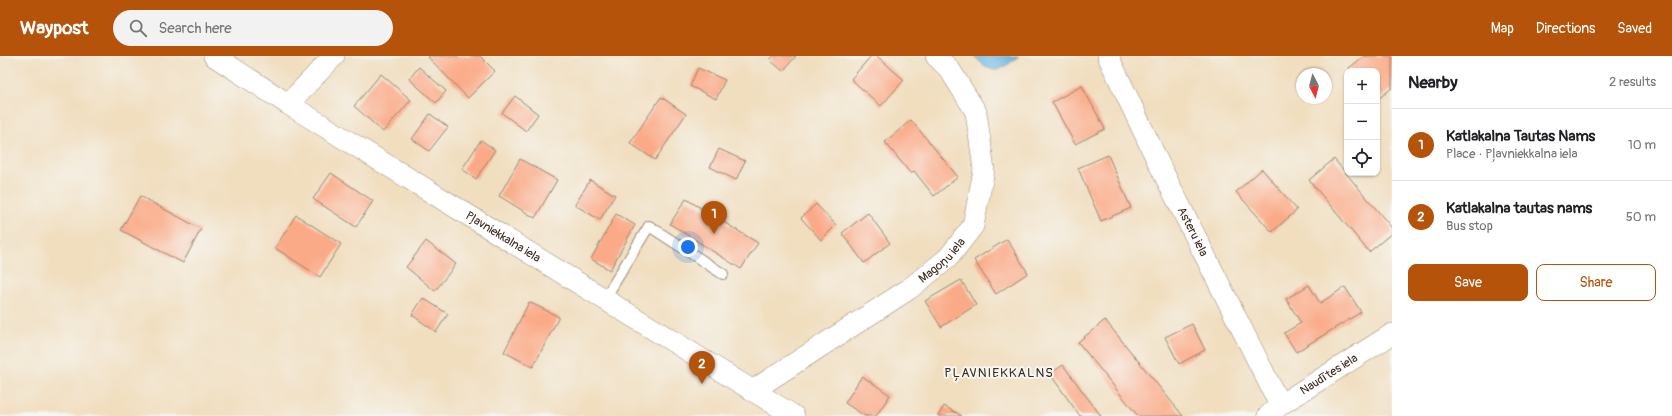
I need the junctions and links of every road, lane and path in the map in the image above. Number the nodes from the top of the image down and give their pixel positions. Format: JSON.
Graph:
{"nodes":[{"id":1,"x":214,"y":56,"type":"edge"},
{"id":2,"x":334,"y":56,"type":"edge"},
{"id":3,"x":936,"y":56,"type":"edge"},
{"id":4,"x":1108,"y":56,"type":"edge"},
{"id":5,"x":288,"y":104,"type":"junction"},
{"id":6,"x":723,"y":274,"type":"dead end"},
{"id":7,"x":604,"y":300,"type":"junction"},
{"id":8,"x":1392,"y":334,"type":"edge"},
{"id":9,"x":752,"y":391,"type":"junction"},
{"id":10,"x":1272,"y":413,"type":"edge"},
{"id":11,"x":794,"y":416,"type":"edge"}],
"edges":[{"from":1,"to":5,"type":"street","name":"Pļavniekkalna iela"},
{"from":2,"to":5,"type":"street"},
{"from":3,"to":9,"type":"street","name":"Magoņu iela"},
{"from":4,"to":10,"type":"street","name":"Asteru iela"},
{"from":5,"to":7,"type":"street","name":"Pļavniekkalna iela"},
{"from":6,"to":7,"type":"lane"},
{"from":7,"to":9,"type":"street","name":"Pļavniekkalna iela"},
{"from":8,"to":10,"type":"street","name":"Naudītes iela"},
{"from":9,"to":11,"type":"street","name":"Pļavniekkalna iela"}]}
